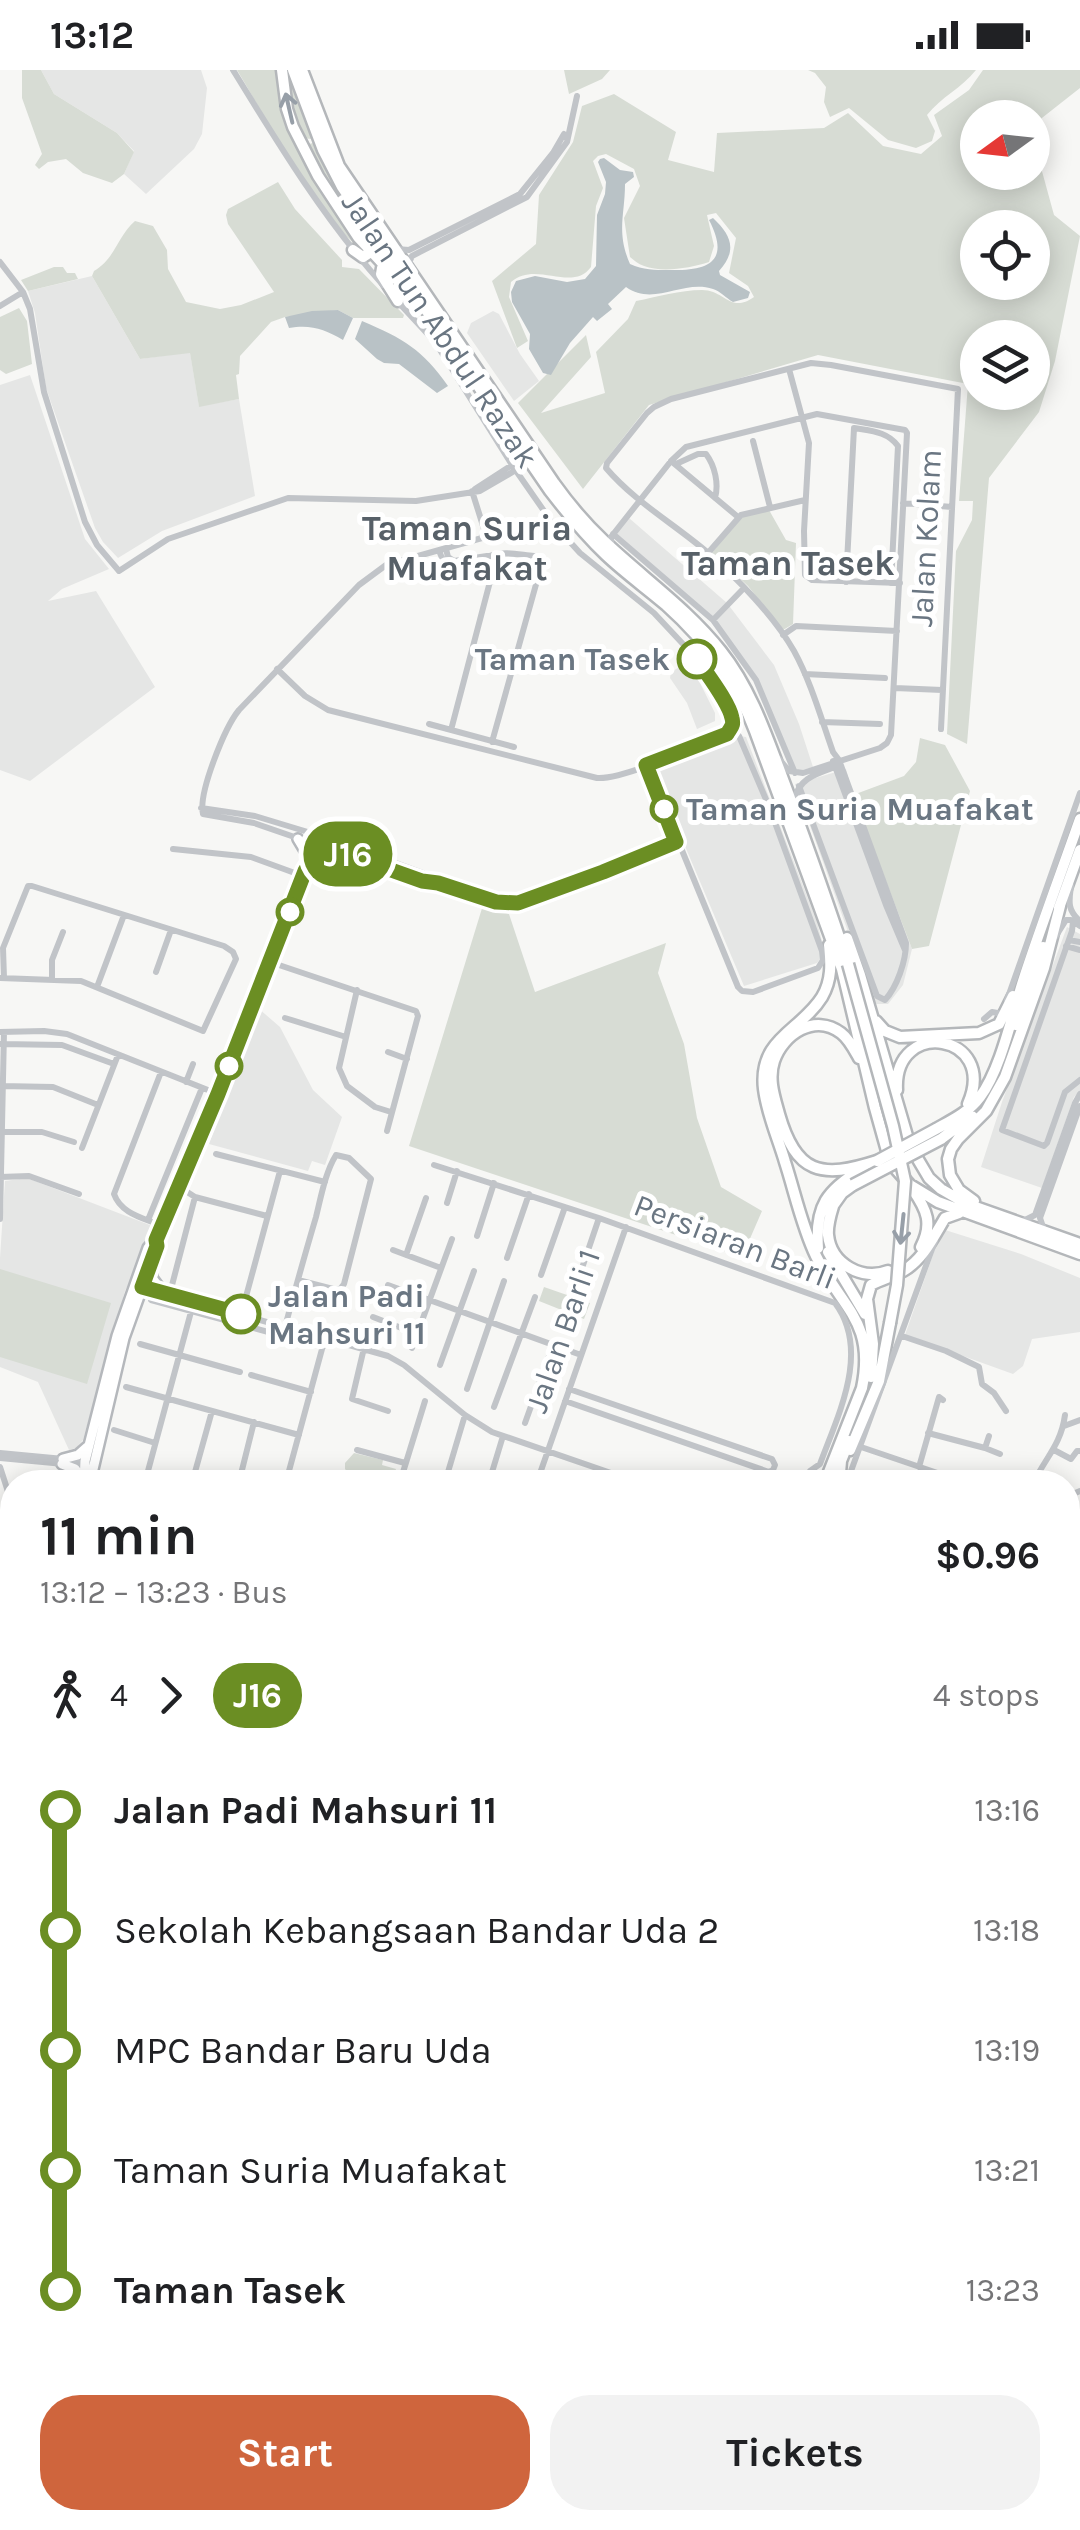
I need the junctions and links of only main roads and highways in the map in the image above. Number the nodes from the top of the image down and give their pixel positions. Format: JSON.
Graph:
{"nodes":[{"id":1,"x":282,"y":70,"type":"edge"},
{"id":2,"x":292,"y":70,"type":"edge"},
{"id":3,"x":302,"y":70,"type":"edge"},
{"id":4,"x":318,"y":127,"type":"junction"},
{"id":5,"x":326,"y":149,"type":"junction"},
{"id":6,"x":353,"y":250,"type":"road end"},
{"id":7,"x":368,"y":250,"type":"junction"},
{"id":8,"x":389,"y":270,"type":"junction"},
{"id":9,"x":374,"y":275,"type":"road end"},
{"id":10,"x":398,"y":301,"type":"road end"},
{"id":11,"x":422,"y":304,"type":"junction"},
{"id":12,"x":1080,"y":819,"type":"edge"},
{"id":13,"x":298,"y":838,"type":"road end"},
{"id":14,"x":316,"y":839,"type":"road end"},
{"id":15,"x":335,"y":850,"type":"road end"},
{"id":16,"x":1080,"y":850,"type":"edge"},
{"id":17,"x":310,"y":857,"type":"junction"},
{"id":18,"x":814,"y":864,"type":"junction"},
{"id":19,"x":1072,"y":917,"type":"edge"},
{"id":20,"x":825,"y":924,"type":"junction"},
{"id":21,"x":1028,"y":966,"type":"junction"},
{"id":22,"x":869,"y":1006,"type":"junction"},
{"id":23,"x":868,"y":1077,"type":"junction"},
{"id":24,"x":899,"y":1110,"type":"junction"},
{"id":25,"x":963,"y":1114,"type":"junction"},
{"id":26,"x":938,"y":1134,"type":"junction"},
{"id":27,"x":846,"y":1179,"type":"junction"},
{"id":28,"x":910,"y":1185,"type":"junction"},
{"id":29,"x":834,"y":1203,"type":"junction"},
{"id":30,"x":966,"y":1214,"type":"junction"},
{"id":31,"x":1047,"y":1230,"type":"junction"},
{"id":32,"x":153,"y":1242,"type":"junction"},
{"id":33,"x":1080,"y":1244,"type":"edge"},
{"id":34,"x":1080,"y":1254,"type":"edge"},
{"id":35,"x":151,"y":1264,"type":"junction"},
{"id":36,"x":820,"y":1264,"type":"junction"},
{"id":37,"x":142,"y":1284,"type":"junction"},
{"id":38,"x":158,"y":1286,"type":"road end"},
{"id":39,"x":123,"y":1316,"type":"junction"},
{"id":40,"x":872,"y":1329,"type":"junction"},
{"id":41,"x":101,"y":1431,"type":"junction"},
{"id":42,"x":90,"y":1443,"type":"junction"},
{"id":43,"x":86,"y":1464,"type":"junction"},
{"id":44,"x":76,"y":1470,"type":"edge"},
{"id":45,"x":87,"y":1470,"type":"edge"},
{"id":46,"x":91,"y":1470,"type":"edge"},
{"id":47,"x":830,"y":1470,"type":"edge"},
{"id":48,"x":842,"y":1470,"type":"edge"},
{"id":49,"x":844,"y":1470,"type":"edge"}],
"edges":[{"from":7,"to":1,"type":"highway","one_way":true},
{"from":2,"to":4,"type":"highway","name":"Jalan Tun Abdul Razak"},
{"from":3,"to":4,"type":"highway","name":"Jalan Tun Abdul Razak"},
{"from":4,"to":5,"type":"highway","name":"Jalan Tun Abdul Razak"},
{"from":5,"to":11,"type":"highway","name":"Jalan Tun Abdul Razak"},
{"from":5,"to":18,"type":"highway","name":"Jalan Tun Abdul Razak"},
{"from":6,"to":7,"type":"highway"},
{"from":7,"to":8,"type":"highway"},
{"from":7,"to":9,"type":"highway"},
{"from":8,"to":10,"type":"highway"},
{"from":8,"to":11,"type":"highway"},
{"from":11,"to":20,"type":"highway","name":"Jalan Tun Abdul Razak"},
{"from":12,"to":21,"type":"highway"},
{"from":13,"to":17,"type":"main road"},
{"from":14,"to":17,"type":"main road"},
{"from":15,"to":17,"type":"main road"},
{"from":16,"to":19,"type":"highway"},
{"from":17,"to":32,"type":"main road"},
{"from":18,"to":22,"type":"highway"},
{"from":18,"to":49,"type":"highway","one_way":true,"bridge":true},
{"from":19,"to":26,"type":"highway"},
{"from":19,"to":31,"type":"highway"},
{"from":20,"to":23,"type":"highway"},
{"from":20,"to":36,"type":"highway"},
{"from":21,"to":22,"type":"highway"},
{"from":21,"to":25,"type":"highway"},
{"from":22,"to":24,"type":"highway"},
{"from":23,"to":27,"type":"highway"},
{"from":23,"to":28,"type":"highway"},
{"from":24,"to":25,"type":"highway"},
{"from":24,"to":31,"type":"highway"},
{"from":25,"to":26,"type":"highway"},
{"from":26,"to":27,"type":"highway","bridge":true},
{"from":26,"to":27,"type":"highway","bridge":true},
{"from":27,"to":29,"type":"highway"},
{"from":27,"to":36,"type":"highway"},
{"from":28,"to":29,"type":"highway"},
{"from":28,"to":30,"type":"highway"},
{"from":29,"to":40,"type":"highway"},
{"from":30,"to":34,"type":"highway"},
{"from":30,"to":40,"type":"highway"},
{"from":31,"to":33,"type":"highway"},
{"from":32,"to":35,"type":"main road"},
{"from":32,"to":37,"type":"main road"},
{"from":32,"to":39,"type":"main road"},
{"from":35,"to":37,"type":"main road"},
{"from":35,"to":38,"type":"main road"},
{"from":36,"to":47,"type":"highway"},
{"from":37,"to":39,"type":"main road"},
{"from":37,"to":41,"type":"main road"},
{"from":39,"to":42,"type":"main road"},
{"from":40,"to":48,"type":"highway"},
{"from":41,"to":43,"type":"main road"},
{"from":41,"to":46,"type":"main road"},
{"from":42,"to":43,"type":"main road"},
{"from":42,"to":44,"type":"main road"},
{"from":43,"to":45,"type":"main road"}]}
